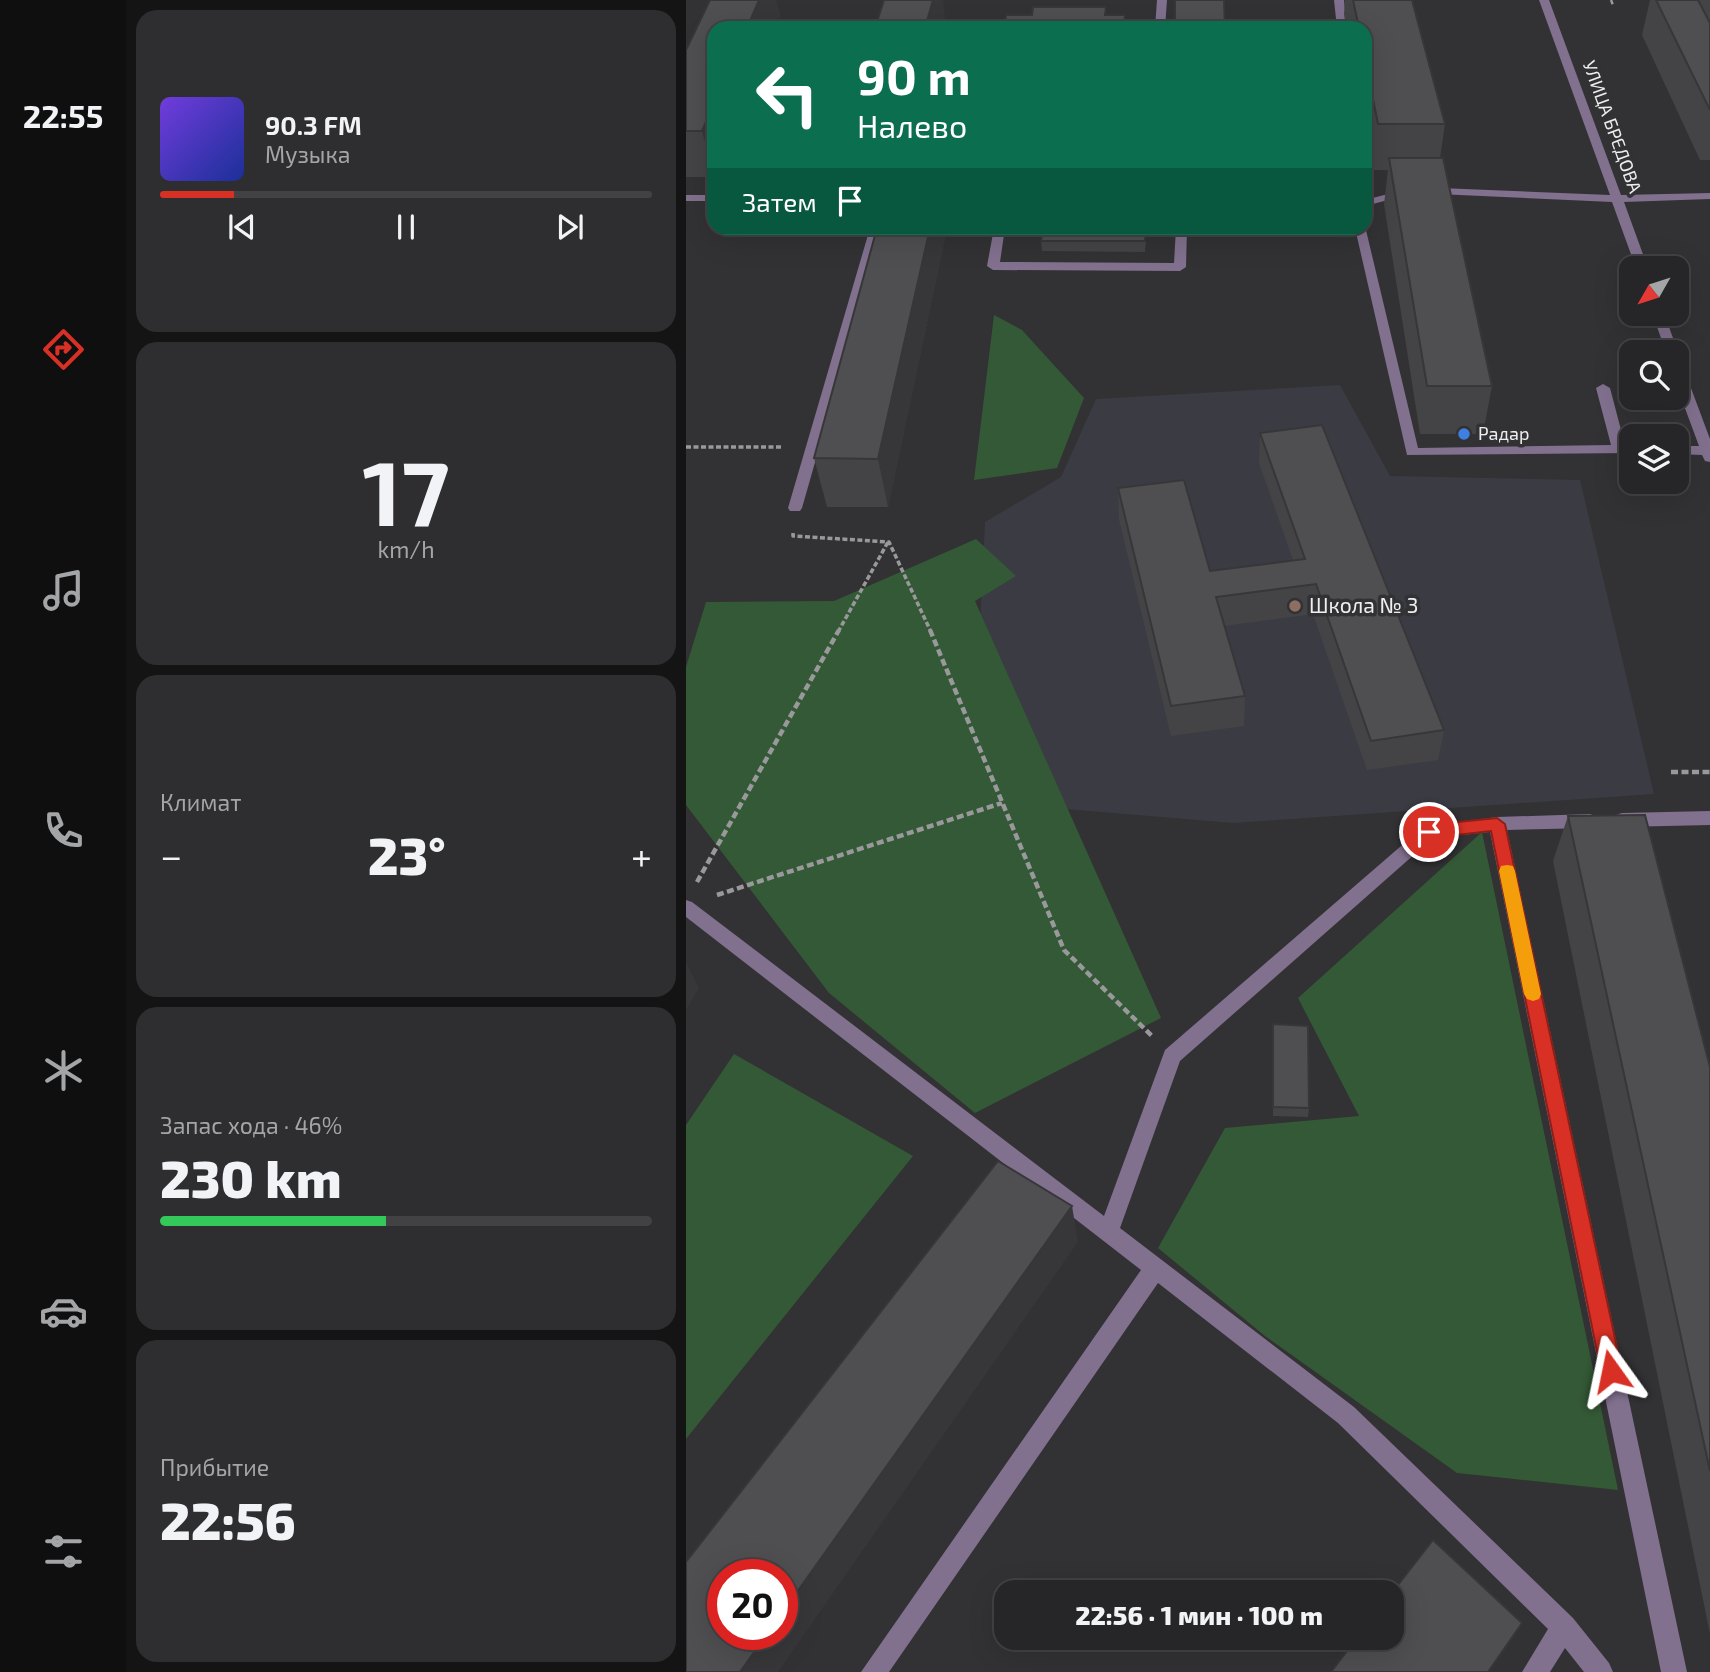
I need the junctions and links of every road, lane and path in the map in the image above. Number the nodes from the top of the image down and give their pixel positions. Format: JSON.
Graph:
{"nodes":[{"id":1,"x":1162,"y":0,"type":"edge"},
{"id":2,"x":1339,"y":0,"type":"edge"},
{"id":3,"x":1544,"y":0,"type":"edge"},
{"id":4,"x":1611,"y":0,"type":"edge"},
{"id":5,"x":1614,"y":5,"type":"dead end"},
{"id":6,"x":1160,"y":21,"type":"edge"},
{"id":7,"x":1341,"y":21,"type":"edge"},
{"id":8,"x":1710,"y":196,"type":"edge"},
{"id":9,"x":686,"y":198,"type":"edge"},
{"id":10,"x":707,"y":198,"type":"edge"},
{"id":11,"x":1617,"y":199,"type":"junction"},
{"id":12,"x":1372,"y":202,"type":"edge"},
{"id":13,"x":874,"y":235,"type":"edge"},
{"id":14,"x":998,"y":235,"type":"edge"},
{"id":15,"x":1182,"y":235,"type":"edge"},
{"id":16,"x":1363,"y":235,"type":"edge"},
{"id":17,"x":1638,"y":256,"type":"edge"},
{"id":18,"x":1603,"y":388,"type":"dead end"},
{"id":19,"x":1689,"y":399,"type":"edge"},
{"id":20,"x":1619,"y":432,"type":"edge"},
{"id":21,"x":686,"y":447,"type":"edge"},
{"id":22,"x":813,"y":447,"type":"junction"},
{"id":23,"x":1619,"y":448,"type":"edge"},
{"id":24,"x":1689,"y":452,"type":"edge"},
{"id":25,"x":1709,"y":454,"type":"edge"},
{"id":26,"x":795,"y":508,"type":"joint"},
{"id":27,"x":889,"y":541,"type":"junction"},
{"id":28,"x":1671,"y":772,"type":"dead end"},
{"id":29,"x":1710,"y":772,"type":"edge"},
{"id":30,"x":1002,"y":803,"type":"junction"},
{"id":31,"x":1710,"y":818,"type":"edge"},
{"id":32,"x":1497,"y":824,"type":"junction"},
{"id":33,"x":712,"y":896,"type":"dead end"},
{"id":34,"x":689,"y":898,"type":"edge"},
{"id":35,"x":1172,"y":1056,"type":"junction"},
{"id":36,"x":1108,"y":1233,"type":"junction"},
{"id":37,"x":1155,"y":1269,"type":"junction"},
{"id":38,"x":1564,"y":1628,"type":"junction"},
{"id":39,"x":874,"y":1672,"type":"edge"},
{"id":40,"x":1535,"y":1672,"type":"edge"},
{"id":41,"x":1600,"y":1672,"type":"edge"},
{"id":42,"x":1674,"y":1672,"type":"edge"}],
"edges":[{"from":1,"to":6,"type":"street"},
{"from":2,"to":7,"type":"street"},
{"from":3,"to":11,"type":"street","name":"УЛИЦА БРЕДОВА"},
{"from":4,"to":5,"type":"path"},
{"from":8,"to":11,"type":"street"},
{"from":9,"to":10,"type":"street"},
{"from":11,"to":12,"type":"street"},
{"from":11,"to":17,"type":"street","name":"УЛИЦА БРЕДОВА"},
{"from":13,"to":22,"type":"street"},
{"from":14,"to":15,"type":"street"},
{"from":16,"to":23,"type":"street"},
{"from":18,"to":20,"type":"street"},
{"from":19,"to":25,"type":"street"},
{"from":21,"to":22,"type":"path"},
{"from":22,"to":26,"type":"street"},
{"from":24,"to":25,"type":"street"},
{"from":26,"to":27,"type":"path"},
{"from":27,"to":30,"type":"path"},
{"from":27,"to":34,"type":"path"},
{"from":28,"to":29,"type":"path"},
{"from":30,"to":33,"type":"path"},
{"from":30,"to":35,"type":"path"},
{"from":31,"to":32,"type":"street"},
{"from":32,"to":35,"type":"street"},
{"from":32,"to":42,"type":"street"},
{"from":34,"to":36,"type":"street"},
{"from":35,"to":36,"type":"street"},
{"from":36,"to":37,"type":"street"},
{"from":37,"to":38,"type":"street"},
{"from":37,"to":39,"type":"street"},
{"from":38,"to":40,"type":"street"},
{"from":38,"to":41,"type":"street"}]}
